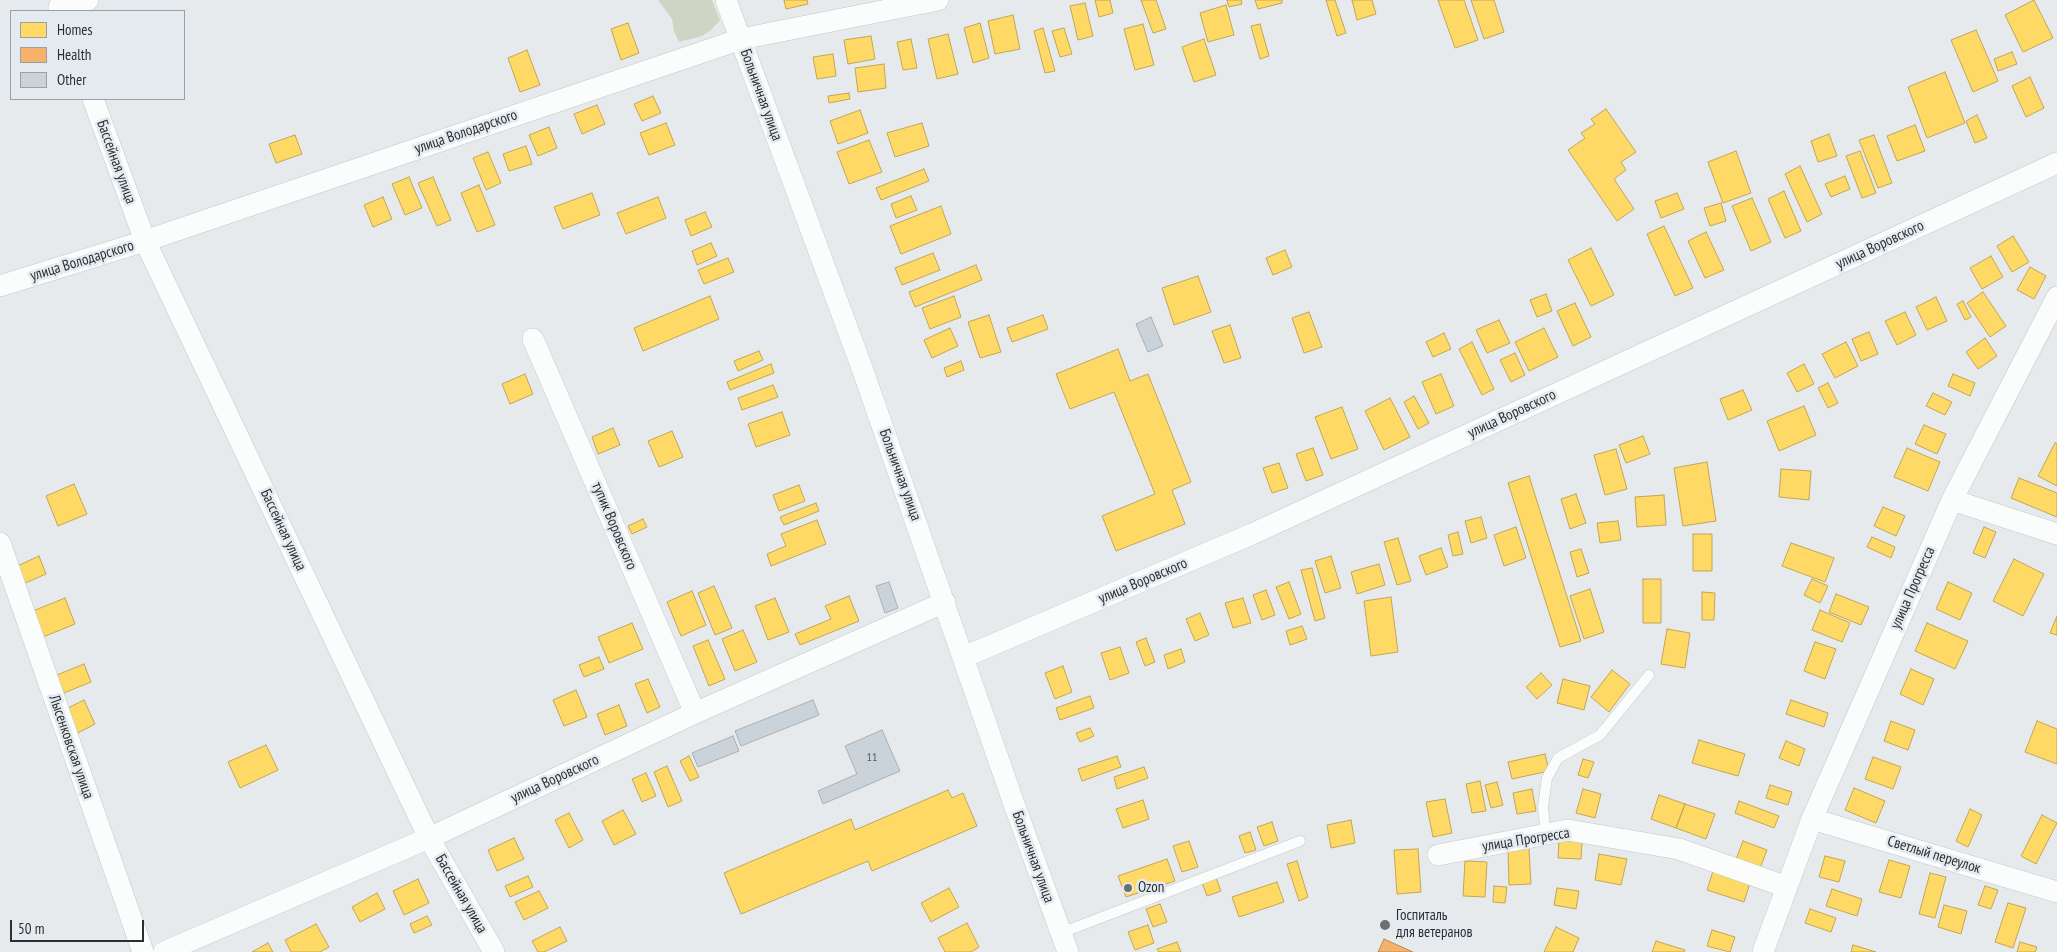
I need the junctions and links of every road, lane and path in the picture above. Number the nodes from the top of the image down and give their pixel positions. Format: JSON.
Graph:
{"nodes":[{"id":1,"x":88,"y":0,"type":"edge"},
{"id":2,"x":726,"y":0,"type":"edge"},
{"id":3,"x":938,"y":0,"type":"edge"},
{"id":4,"x":59,"y":6,"type":"edge"},
{"id":5,"x":741,"y":39,"type":"junction"},
{"id":6,"x":93,"y":100,"type":"edge"},
{"id":7,"x":2057,"y":163,"type":"edge"},
{"id":8,"x":145,"y":241,"type":"junction"},
{"id":9,"x":0,"y":286,"type":"edge"},
{"id":10,"x":2057,"y":297,"type":"edge"},
{"id":11,"x":533,"y":339,"type":"dead end"},
{"id":12,"x":1952,"y":500,"type":"junction"},
{"id":13,"x":2057,"y":534,"type":"edge"},
{"id":14,"x":0,"y":543,"type":"edge"},
{"id":15,"x":945,"y":602,"type":"junction"},
{"id":16,"x":964,"y":657,"type":"junction"},
{"id":17,"x":1649,"y":674,"type":"dead end"},
{"id":18,"x":696,"y":713,"type":"junction"},
{"id":19,"x":1812,"y":819,"type":"junction"},
{"id":20,"x":1546,"y":835,"type":"junction"},
{"id":21,"x":429,"y":838,"type":"junction"},
{"id":22,"x":1300,"y":841,"type":"dead end"},
{"id":23,"x":1438,"y":855,"type":"dead end"},
{"id":24,"x":1787,"y":886,"type":"junction"},
{"id":25,"x":2057,"y":892,"type":"edge"},
{"id":26,"x":1065,"y":943,"type":"edge"},
{"id":27,"x":143,"y":952,"type":"edge"},
{"id":28,"x":164,"y":952,"type":"edge"},
{"id":29,"x":494,"y":952,"type":"edge"},
{"id":30,"x":1763,"y":952,"type":"edge"}],
"edges":[{"from":1,"to":4,"type":"street"},
{"from":2,"to":5,"type":"street","name":"Больничная улица"},
{"from":3,"to":5,"type":"street","name":"улица Володарского"},
{"from":5,"to":8,"type":"street","name":"улица Володарского"},
{"from":5,"to":15,"type":"street","name":"Больничная улица"},
{"from":6,"to":8,"type":"street","name":"Бассейная улица"},
{"from":7,"to":16,"type":"street","name":"улица Воровского"},
{"from":8,"to":9,"type":"street","name":"улица Володарского"},
{"from":8,"to":21,"type":"street","name":"Бассейная улица"},
{"from":10,"to":12,"type":"street","name":"улица Прогресса"},
{"from":11,"to":18,"type":"street","name":"тупик Воровского"},
{"from":12,"to":13,"type":"street"},
{"from":12,"to":19,"type":"street","name":"улица Прогресса"},
{"from":14,"to":27,"type":"street","name":"Лысенковская улица"},
{"from":15,"to":16,"type":"street","name":"Больничная улица"},
{"from":15,"to":18,"type":"street","name":"улица Воровского"},
{"from":16,"to":26,"type":"street","name":"Больничная улица"},
{"from":17,"to":20,"type":"lane"},
{"from":18,"to":21,"type":"street","name":"улица Воровского"},
{"from":19,"to":24,"type":"street","name":"улица Прогресса"},
{"from":19,"to":25,"type":"street","name":"Светлый переулок"},
{"from":20,"to":23,"type":"street","name":"улица Прогресса"},
{"from":20,"to":24,"type":"street","name":"улица Прогресса"},
{"from":21,"to":28,"type":"street","name":"улица Воровского"},
{"from":21,"to":29,"type":"street","name":"Бассейная улица"},
{"from":22,"to":26,"type":"lane"},
{"from":24,"to":30,"type":"street","name":"улица Прогресса"}]}
